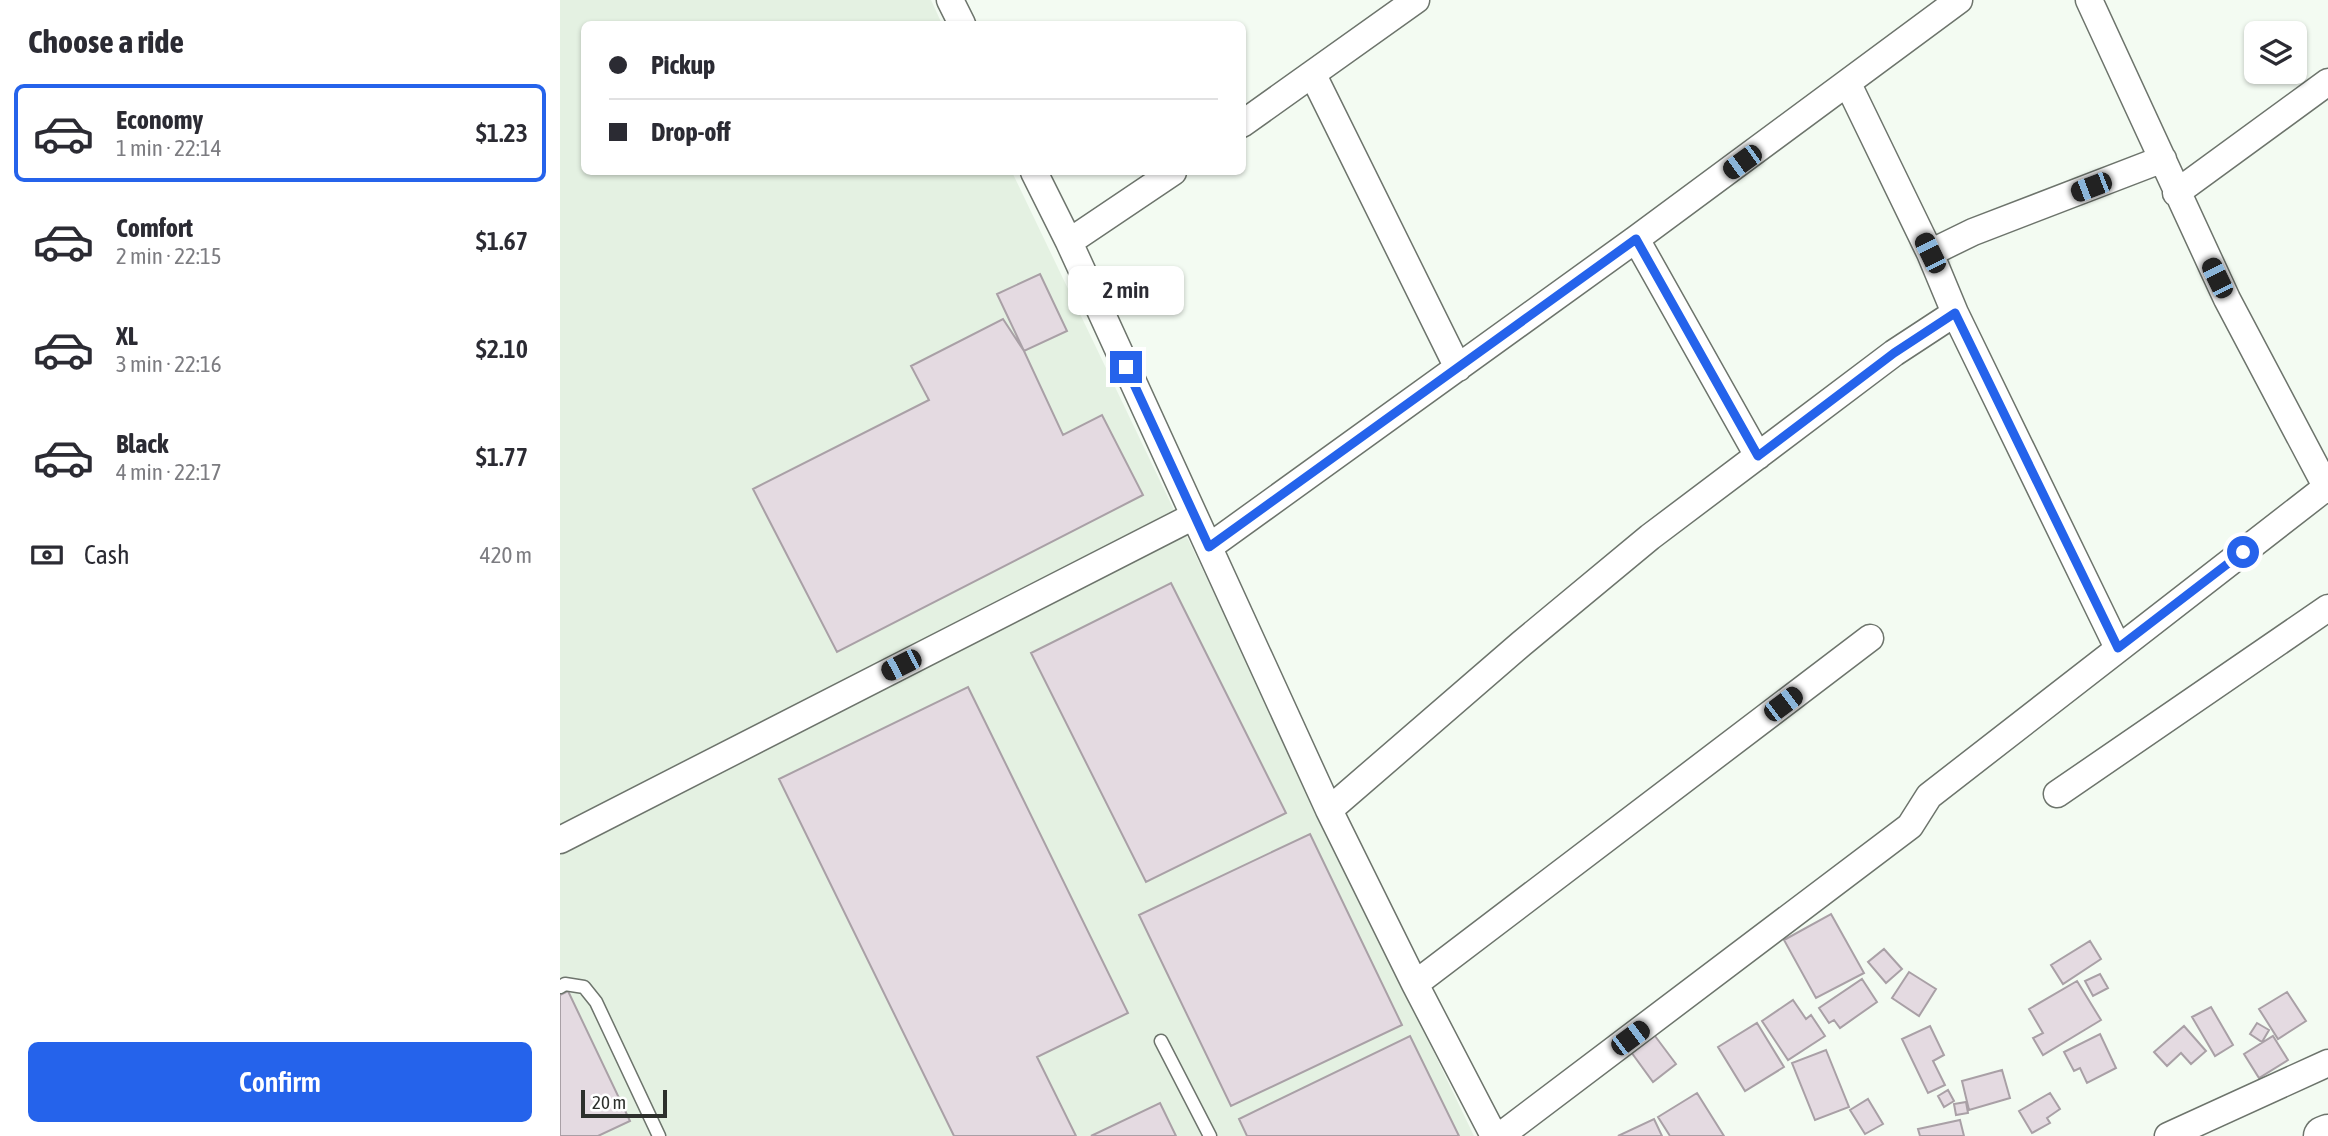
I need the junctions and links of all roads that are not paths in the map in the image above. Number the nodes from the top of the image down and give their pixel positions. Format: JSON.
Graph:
{"nodes":[{"id":1,"x":951,"y":0,"type":"edge"},
{"id":2,"x":1416,"y":0,"type":"edge"},
{"id":3,"x":1959,"y":0,"type":"edge"},
{"id":4,"x":2089,"y":0,"type":"edge"},
{"id":5,"x":1386,"y":9,"type":"edge"},
{"id":6,"x":961,"y":21,"type":"edge"},
{"id":7,"x":1313,"y":75,"type":"junction"},
{"id":8,"x":2328,"y":82,"type":"edge"},
{"id":9,"x":1848,"y":84,"type":"junction"},
{"id":10,"x":1246,"y":121,"type":"edge"},
{"id":11,"x":2163,"y":159,"type":"junction"},
{"id":12,"x":1035,"y":175,"type":"edge"},
{"id":13,"x":1169,"y":175,"type":"edge"},
{"id":14,"x":2176,"y":193,"type":"junction"},
{"id":15,"x":1636,"y":239,"type":"junction"},
{"id":16,"x":1069,"y":243,"type":"junction"},
{"id":17,"x":1930,"y":253,"type":"junction"},
{"id":18,"x":1955,"y":313,"type":"junction"},
{"id":19,"x":1458,"y":368,"type":"junction"},
{"id":20,"x":1758,"y":456,"type":"junction"},
{"id":21,"x":2328,"y":488,"type":"edge"},
{"id":22,"x":1194,"y":516,"type":"junction"},
{"id":23,"x":1209,"y":547,"type":"junction"},
{"id":24,"x":2328,"y":608,"type":"edge"},
{"id":25,"x":1870,"y":638,"type":"dead end"},
{"id":26,"x":2118,"y":648,"type":"junction"},
{"id":27,"x":2057,"y":794,"type":"dead end"},
{"id":28,"x":1329,"y":810,"type":"junction"},
{"id":29,"x":560,"y":840,"type":"edge"},
{"id":30,"x":1415,"y":984,"type":"junction"},
{"id":31,"x":560,"y":987,"type":"edge"},
{"id":32,"x":1161,"y":1041,"type":"dead end"},
{"id":33,"x":2328,"y":1063,"type":"edge"},
{"id":34,"x":2328,"y":1133,"type":"edge"},
{"id":35,"x":659,"y":1136,"type":"edge"},
{"id":36,"x":1210,"y":1136,"type":"edge"},
{"id":37,"x":1494,"y":1136,"type":"edge"},
{"id":38,"x":1500,"y":1136,"type":"edge"},
{"id":39,"x":2168,"y":1136,"type":"edge"},
{"id":40,"x":2323,"y":1136,"type":"edge"}],
"edges":[{"from":1,"to":6,"type":"street"},
{"from":2,"to":5,"type":"street"},
{"from":3,"to":9,"type":"street"},
{"from":4,"to":11,"type":"street"},
{"from":5,"to":7,"type":"street"},
{"from":7,"to":10,"type":"street"},
{"from":7,"to":19,"type":"street"},
{"from":8,"to":14,"type":"street"},
{"from":9,"to":15,"type":"street"},
{"from":9,"to":17,"type":"street"},
{"from":11,"to":14,"type":"street"},
{"from":11,"to":17,"type":"street"},
{"from":12,"to":16,"type":"street"},
{"from":13,"to":16,"type":"street"},
{"from":14,"to":21,"type":"street"},
{"from":15,"to":19,"type":"street"},
{"from":15,"to":20,"type":"street"},
{"from":16,"to":22,"type":"street"},
{"from":17,"to":18,"type":"street"},
{"from":18,"to":20,"type":"street"},
{"from":18,"to":26,"type":"street"},
{"from":19,"to":23,"type":"street"},
{"from":20,"to":28,"type":"street"},
{"from":21,"to":26,"type":"street"},
{"from":22,"to":23,"type":"street"},
{"from":22,"to":29,"type":"street"},
{"from":23,"to":28,"type":"street"},
{"from":24,"to":27,"type":"street"},
{"from":25,"to":30,"type":"street"},
{"from":26,"to":38,"type":"street"},
{"from":28,"to":30,"type":"street"},
{"from":30,"to":37,"type":"street"},
{"from":31,"to":35,"type":"lane"},
{"from":32,"to":36,"type":"lane"},
{"from":33,"to":39,"type":"street"},
{"from":34,"to":40,"type":"highway"}]}
